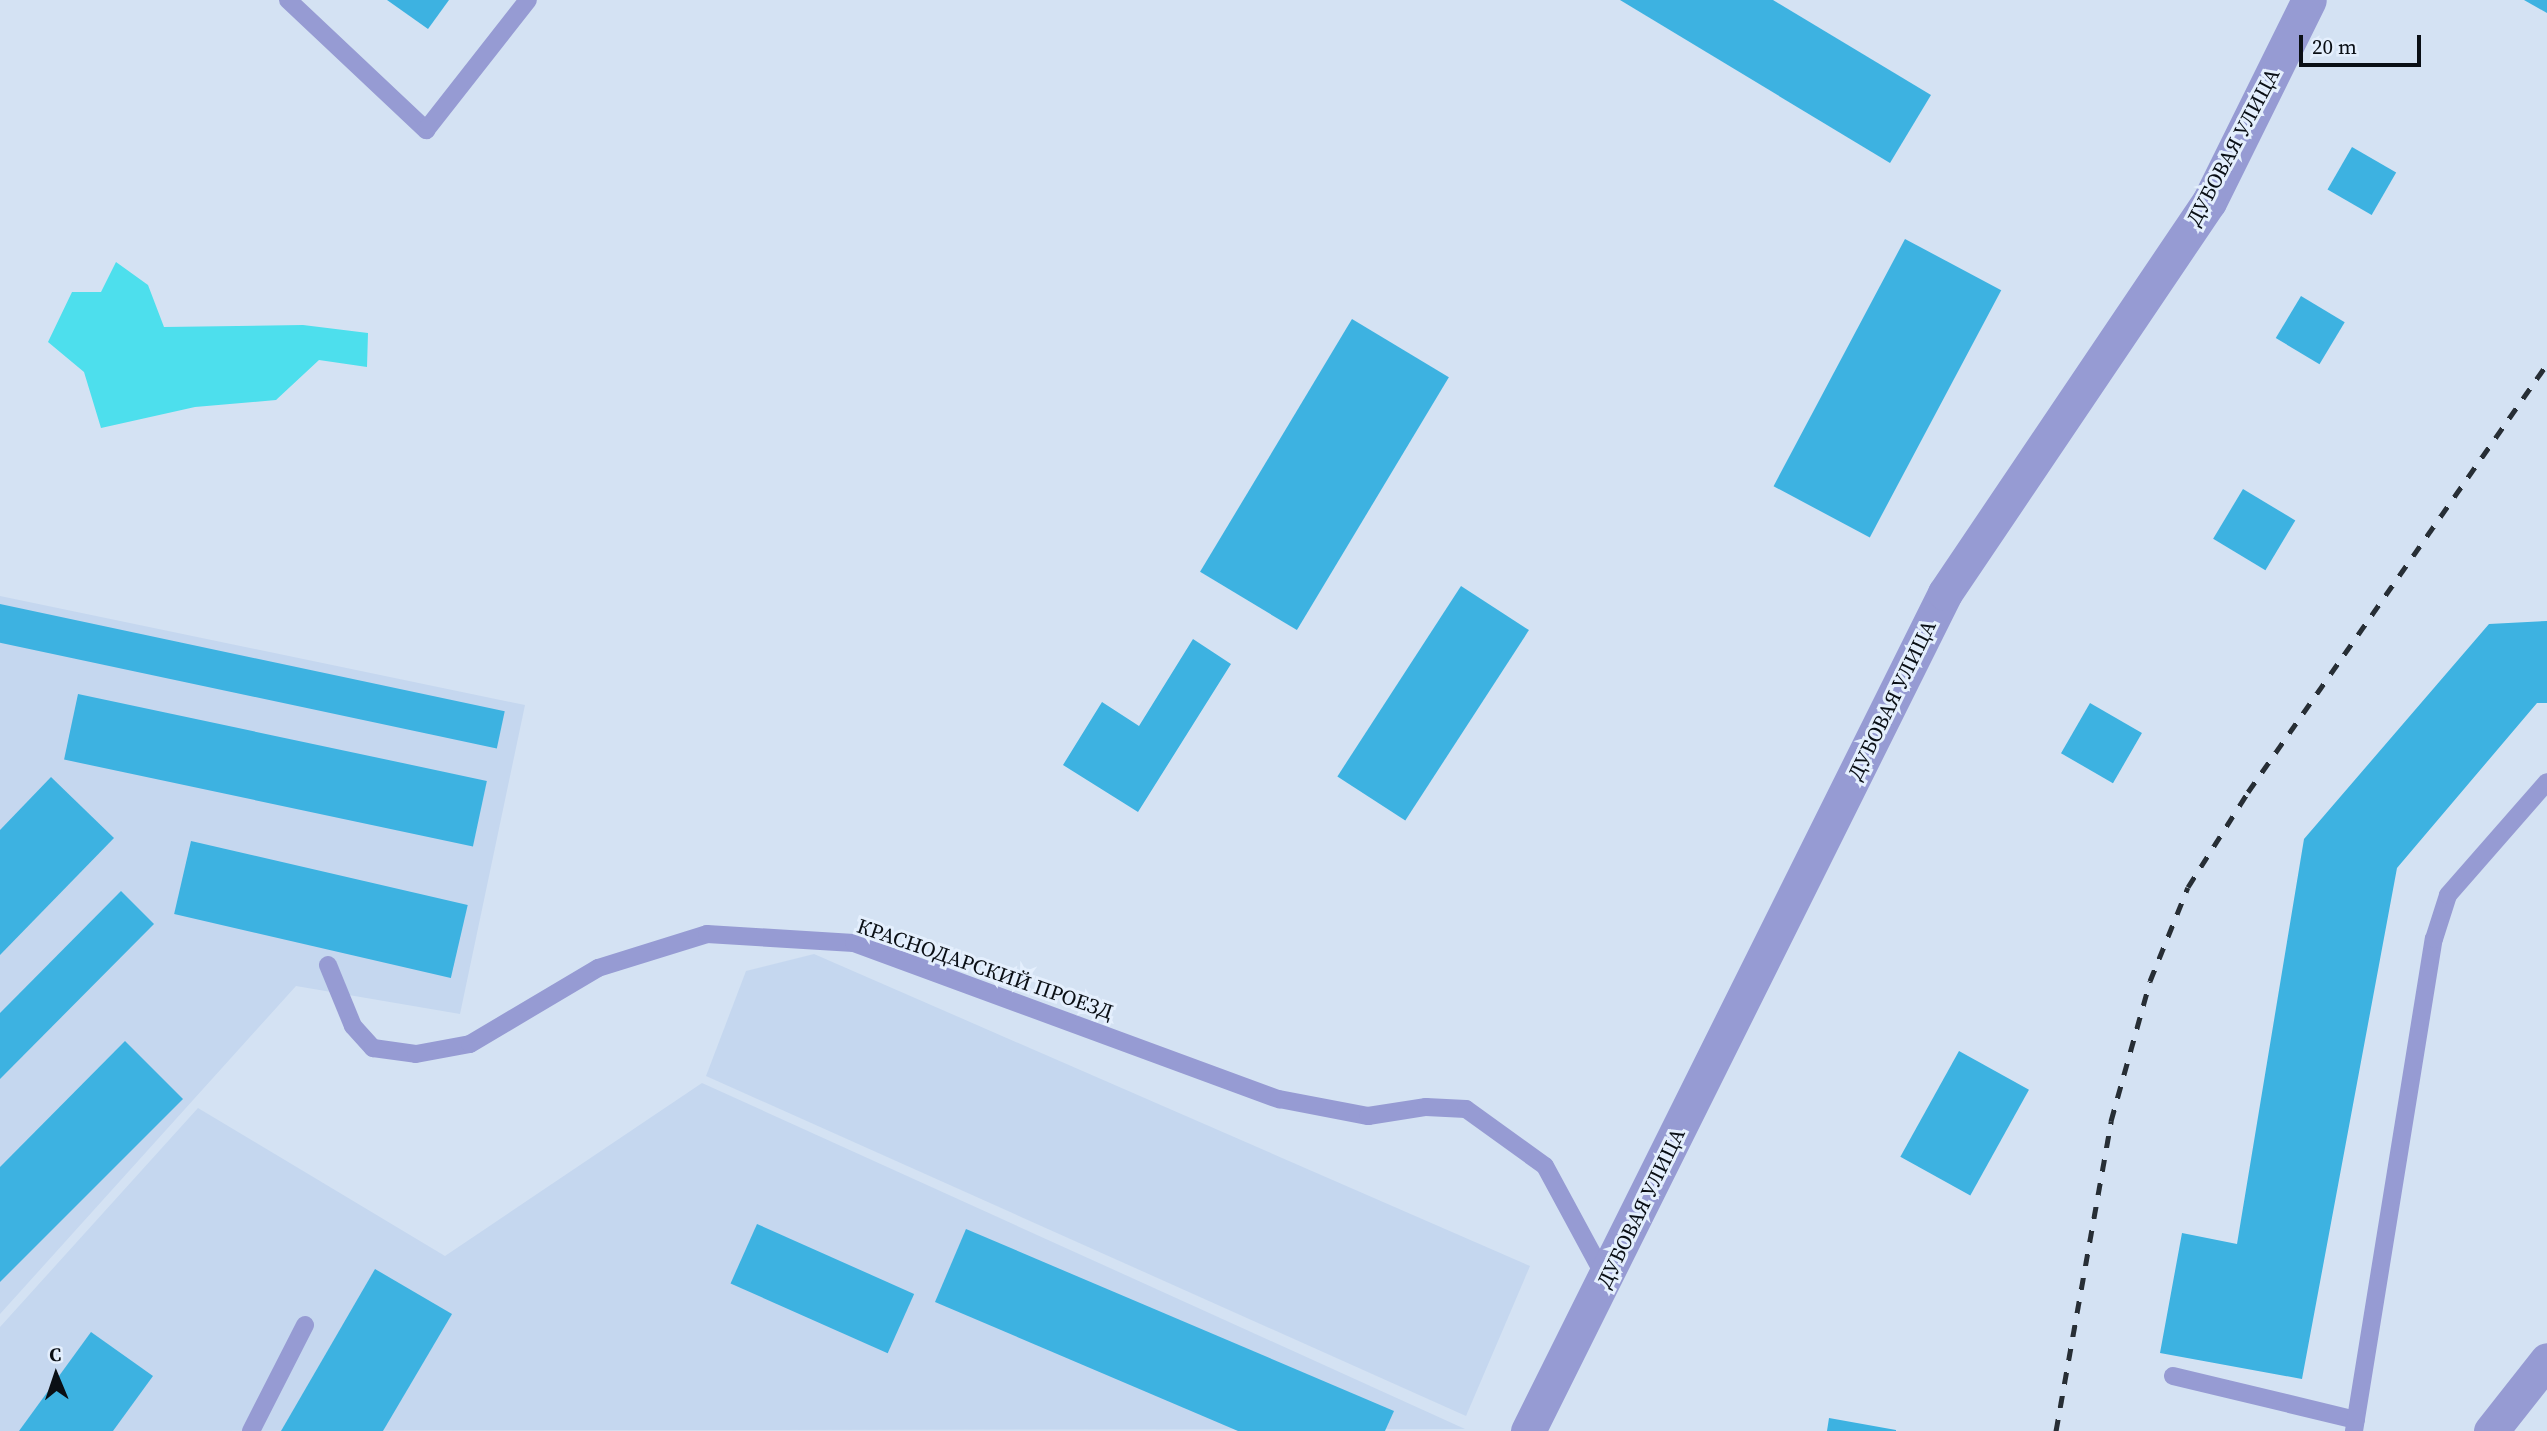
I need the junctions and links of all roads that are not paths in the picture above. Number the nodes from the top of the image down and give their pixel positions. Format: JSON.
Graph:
{"nodes":[{"id":1,"x":288,"y":0,"type":"edge"},
{"id":2,"x":528,"y":0,"type":"edge"},
{"id":3,"x":2309,"y":0,"type":"edge"},
{"id":4,"x":2547,"y":782,"type":"edge"},
{"id":5,"x":328,"y":965,"type":"dead end"},
{"id":6,"x":1606,"y":1279,"type":"junction"},
{"id":7,"x":305,"y":1325,"type":"dead end"},
{"id":8,"x":2547,"y":1360,"type":"edge"},
{"id":9,"x":2174,"y":1376,"type":"dead end"},
{"id":10,"x":2355,"y":1426,"type":"edge"},
{"id":11,"x":251,"y":1431,"type":"edge"},
{"id":12,"x":1528,"y":1431,"type":"edge"},
{"id":13,"x":2491,"y":1431,"type":"edge"}],
"edges":[{"from":1,"to":2,"type":"lane"},
{"from":3,"to":6,"type":"street","name":"ДУБОВАЯ УЛИЦА"},
{"from":4,"to":10,"type":"lane"},
{"from":5,"to":6,"type":"lane","name":"КРАСНОДАРСКИЙ ПРОЕЗД"},
{"from":6,"to":12,"type":"street","name":"ДУБОВАЯ УЛИЦА"},
{"from":7,"to":11,"type":"lane"},
{"from":8,"to":13,"type":"street"},
{"from":9,"to":10,"type":"lane"}]}
